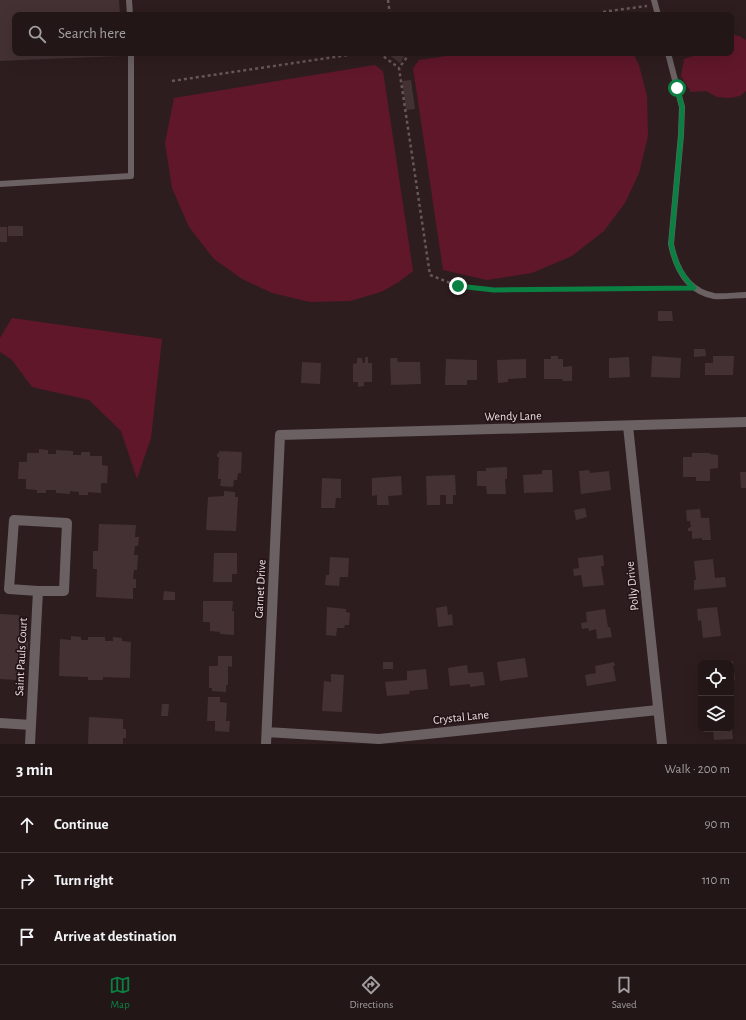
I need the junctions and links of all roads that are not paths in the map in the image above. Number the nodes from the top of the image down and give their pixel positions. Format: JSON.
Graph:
{"nodes":[{"id":1,"x":129,"y":0,"type":"edge"},
{"id":2,"x":654,"y":2,"type":"edge"},
{"id":3,"x":130,"y":12,"type":"edge"},
{"id":4,"x":657,"y":12,"type":"edge"},
{"id":5,"x":131,"y":56,"type":"edge"},
{"id":6,"x":669,"y":56,"type":"edge"},
{"id":7,"x":0,"y":184,"type":"edge"},
{"id":8,"x":746,"y":295,"type":"edge"},
{"id":9,"x":746,"y":422,"type":"edge"},
{"id":10,"x":628,"y":426,"type":"junction"},
{"id":11,"x":280,"y":435,"type":"joint"},
{"id":12,"x":38,"y":591,"type":"junction"},
{"id":13,"x":658,"y":710,"type":"junction"},
{"id":14,"x":0,"y":723,"type":"edge"},
{"id":15,"x":31,"y":725,"type":"junction"},
{"id":16,"x":267,"y":732,"type":"junction"},
{"id":17,"x":30,"y":744,"type":"edge"},
{"id":18,"x":266,"y":744,"type":"edge"},
{"id":19,"x":662,"y":744,"type":"edge"}],
"edges":[{"from":1,"to":3,"type":"lane"},
{"from":2,"to":4,"type":"lane"},
{"from":5,"to":7,"type":"lane"},
{"from":6,"to":8,"type":"lane"},
{"from":9,"to":10,"type":"street","name":"Wendy Lane"},
{"from":10,"to":11,"type":"street","name":"Wendy Lane"},
{"from":10,"to":13,"type":"street","name":"Polly Drive"},
{"from":11,"to":16,"type":"street","name":"Garnet Drive"},
{"from":12,"to":12,"type":"street"},
{"from":12,"to":15,"type":"street","name":"Saint Pauls Court"},
{"from":13,"to":16,"type":"street","name":"Crystal Lane"},
{"from":13,"to":19,"type":"street","name":"Polly Drive"},
{"from":14,"to":15,"type":"street"},
{"from":15,"to":17,"type":"street","name":"Saint Pauls Court"},
{"from":16,"to":18,"type":"street","name":"Garnet Drive"}]}
